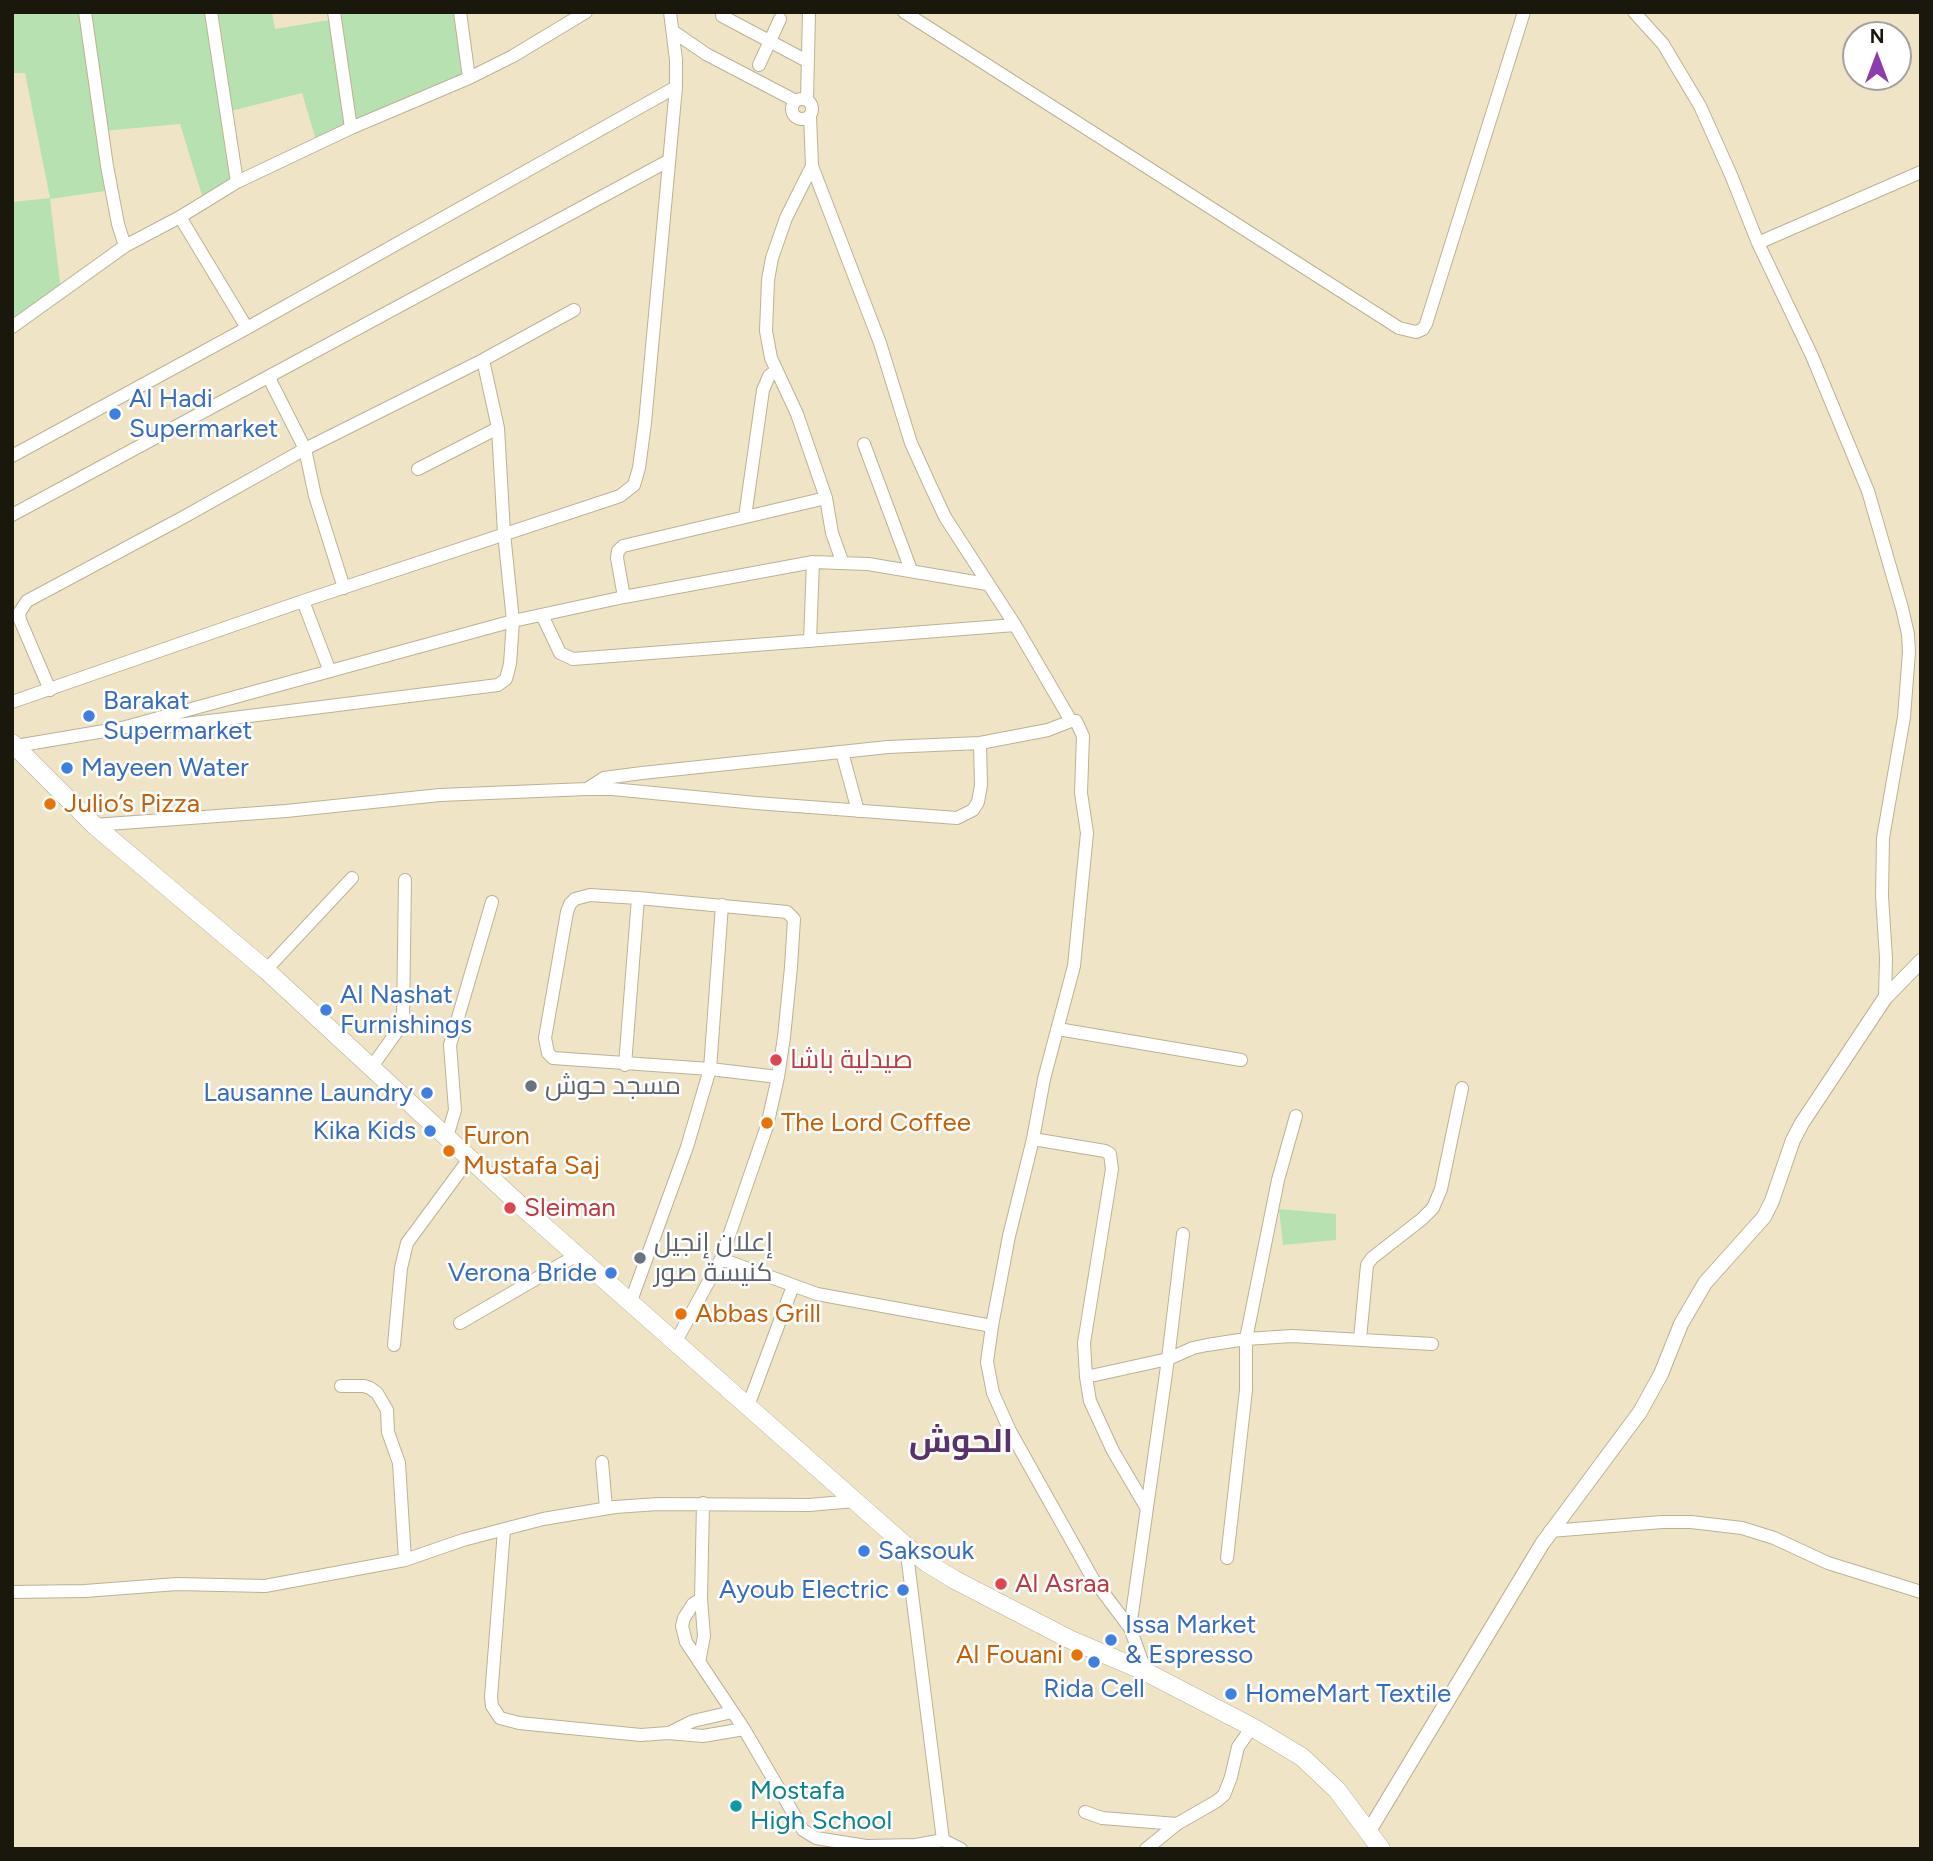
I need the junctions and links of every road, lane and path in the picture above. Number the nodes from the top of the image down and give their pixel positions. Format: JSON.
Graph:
{"nodes":[{"id":1,"x":85,"y":12,"type":"edge"},
{"id":2,"x":211,"y":12,"type":"edge"},
{"id":3,"x":334,"y":12,"type":"edge"},
{"id":4,"x":460,"y":12,"type":"edge"},
{"id":5,"x":586,"y":12,"type":"edge"},
{"id":6,"x":670,"y":12,"type":"edge"},
{"id":7,"x":809,"y":12,"type":"edge"},
{"id":8,"x":904,"y":12,"type":"edge"},
{"id":9,"x":1524,"y":12,"type":"edge"},
{"id":10,"x":1634,"y":12,"type":"edge"},
{"id":11,"x":722,"y":16,"type":"dead end"},
{"id":12,"x":780,"y":19,"type":"dead end"},
{"id":13,"x":674,"y":32,"type":"junction"},
{"id":14,"x":770,"y":41,"type":"junction"},
{"id":15,"x":807,"y":61,"type":"junction"},
{"id":16,"x":759,"y":65,"type":"dead end"},
{"id":17,"x":469,"y":78,"type":"junction"},
{"id":18,"x":676,"y":87,"type":"junction"},
{"id":19,"x":801,"y":100,"type":"junction"},
{"id":20,"x":804,"y":117,"type":"junction"},
{"id":21,"x":351,"y":128,"type":"junction"},
{"id":22,"x":668,"y":161,"type":"junction"},
{"id":23,"x":813,"y":166,"type":"junction"},
{"id":24,"x":1921,"y":172,"type":"edge"},
{"id":25,"x":237,"y":182,"type":"junction"},
{"id":26,"x":180,"y":217,"type":"junction"},
{"id":27,"x":1758,"y":243,"type":"junction"},
{"id":28,"x":125,"y":246,"type":"junction"},
{"id":29,"x":574,"y":310,"type":"dead end"},
{"id":30,"x":12,"y":327,"type":"edge"},
{"id":31,"x":247,"y":328,"type":"junction"},
{"id":32,"x":482,"y":360,"type":"junction"},
{"id":33,"x":776,"y":371,"type":"junction"},
{"id":34,"x":270,"y":378,"type":"junction"},
{"id":35,"x":498,"y":428,"type":"junction"},
{"id":36,"x":864,"y":444,"type":"dead end"},
{"id":37,"x":305,"y":449,"type":"junction"},
{"id":38,"x":12,"y":456,"type":"edge"},
{"id":39,"x":418,"y":469,"type":"dead end"},
{"id":40,"x":826,"y":498,"type":"junction"},
{"id":41,"x":12,"y":515,"type":"edge"},
{"id":42,"x":746,"y":517,"type":"junction"},
{"id":43,"x":504,"y":533,"type":"junction"},
{"id":44,"x":842,"y":561,"type":"junction"},
{"id":45,"x":813,"y":562,"type":"junction"},
{"id":46,"x":911,"y":570,"type":"junction"},
{"id":47,"x":987,"y":584,"type":"junction"},
{"id":48,"x":344,"y":588,"type":"junction"},
{"id":49,"x":624,"y":597,"type":"junction"},
{"id":50,"x":303,"y":601,"type":"junction"},
{"id":51,"x":542,"y":615,"type":"junction"},
{"id":52,"x":513,"y":621,"type":"junction"},
{"id":53,"x":1015,"y":625,"type":"junction"},
{"id":54,"x":810,"y":641,"type":"junction"},
{"id":55,"x":329,"y":669,"type":"junction"},
{"id":56,"x":50,"y":690,"type":"junction"},
{"id":57,"x":245,"y":695,"type":"junction"},
{"id":58,"x":12,"y":702,"type":"edge"},
{"id":59,"x":250,"y":715,"type":"junction"},
{"id":60,"x":1071,"y":721,"type":"junction"},
{"id":61,"x":122,"y":727,"type":"junction"},
{"id":62,"x":14,"y":744,"type":"edge"},
{"id":63,"x":979,"y":744,"type":"junction"},
{"id":64,"x":842,"y":752,"type":"junction"},
{"id":65,"x":642,"y":773,"type":"junction"},
{"id":66,"x":587,"y":789,"type":"junction"},
{"id":67,"x":654,"y":794,"type":"junction"},
{"id":68,"x":858,"y":811,"type":"junction"},
{"id":69,"x":94,"y":825,"type":"junction"},
{"id":70,"x":352,"y":878,"type":"dead end"},
{"id":71,"x":405,"y":880,"type":"dead end"},
{"id":72,"x":638,"y":898,"type":"junction"},
{"id":73,"x":492,"y":902,"type":"dead end"},
{"id":74,"x":722,"y":905,"type":"junction"},
{"id":75,"x":1921,"y":961,"type":"edge"},
{"id":76,"x":266,"y":970,"type":"junction"},
{"id":77,"x":1885,"y":998,"type":"junction"},
{"id":78,"x":1058,"y":1029,"type":"junction"},
{"id":79,"x":1241,"y":1060,"type":"dead end"},
{"id":80,"x":625,"y":1065,"type":"junction"},
{"id":81,"x":371,"y":1068,"type":"junction"},
{"id":82,"x":710,"y":1069,"type":"junction"},
{"id":83,"x":778,"y":1077,"type":"junction"},
{"id":84,"x":1462,"y":1088,"type":"dead end"},
{"id":85,"x":1296,"y":1116,"type":"dead end"},
{"id":86,"x":447,"y":1138,"type":"junction"},
{"id":87,"x":1033,"y":1139,"type":"junction"},
{"id":88,"x":470,"y":1158,"type":"junction"},
{"id":89,"x":1183,"y":1234,"type":"dead end"},
{"id":90,"x":577,"y":1255,"type":"junction"},
{"id":91,"x":721,"y":1259,"type":"junction"},
{"id":92,"x":793,"y":1286,"type":"junction"},
{"id":93,"x":631,"y":1301,"type":"junction"},
{"id":94,"x":460,"y":1323,"type":"dead end"},
{"id":95,"x":992,"y":1326,"type":"junction"},
{"id":96,"x":1246,"y":1339,"type":"junction"},
{"id":97,"x":1360,"y":1339,"type":"junction"},
{"id":98,"x":675,"y":1343,"type":"junction"},
{"id":99,"x":1432,"y":1344,"type":"dead end"},
{"id":100,"x":394,"y":1345,"type":"dead end"},
{"id":101,"x":1168,"y":1359,"type":"junction"},
{"id":102,"x":1086,"y":1377,"type":"junction"},
{"id":103,"x":341,"y":1386,"type":"dead end"},
{"id":104,"x":748,"y":1406,"type":"junction"},
{"id":105,"x":602,"y":1462,"type":"dead end"},
{"id":106,"x":855,"y":1501,"type":"junction"},
{"id":107,"x":703,"y":1503,"type":"junction"},
{"id":108,"x":1146,"y":1507,"type":"junction"},
{"id":109,"x":606,"y":1508,"type":"junction"},
{"id":110,"x":505,"y":1530,"type":"junction"},
{"id":111,"x":1550,"y":1531,"type":"junction"},
{"id":112,"x":906,"y":1546,"type":"junction"},
{"id":113,"x":1227,"y":1559,"type":"dead end"},
{"id":114,"x":405,"y":1560,"type":"junction"},
{"id":115,"x":12,"y":1592,"type":"edge"},
{"id":116,"x":1921,"y":1592,"type":"edge"},
{"id":117,"x":701,"y":1599,"type":"junction"},
{"id":118,"x":1130,"y":1628,"type":"junction"},
{"id":119,"x":699,"y":1662,"type":"junction"},
{"id":120,"x":1146,"y":1672,"type":"junction"},
{"id":121,"x":732,"y":1712,"type":"junction"},
{"id":122,"x":1252,"y":1727,"type":"junction"},
{"id":123,"x":744,"y":1729,"type":"junction"},
{"id":124,"x":668,"y":1733,"type":"junction"},
{"id":125,"x":1085,"y":1812,"type":"dead end"},
{"id":126,"x":1177,"y":1824,"type":"junction"},
{"id":127,"x":943,"y":1840,"type":"junction"},
{"id":128,"x":1374,"y":1842,"type":"edge"},
{"id":129,"x":961,"y":1849,"type":"edge"},
{"id":130,"x":1146,"y":1849,"type":"edge"}],
"edges":[{"from":1,"to":28,"type":"street"},
{"from":2,"to":25,"type":"street"},
{"from":3,"to":21,"type":"street"},
{"from":4,"to":17,"type":"street"},
{"from":5,"to":17,"type":"street"},
{"from":6,"to":13,"type":"street"},
{"from":7,"to":15,"type":"street"},
{"from":8,"to":9,"type":"street"},
{"from":10,"to":27,"type":"street"},
{"from":11,"to":14,"type":"street"},
{"from":12,"to":14,"type":"street"},
{"from":13,"to":18,"type":"street"},
{"from":13,"to":19,"type":"street"},
{"from":14,"to":15,"type":"street"},
{"from":14,"to":16,"type":"street"},
{"from":15,"to":19,"type":"street"},
{"from":17,"to":21,"type":"street"},
{"from":18,"to":22,"type":"street"},
{"from":18,"to":31,"type":"street"},
{"from":19,"to":20,"type":"street"},
{"from":19,"to":20,"type":"street"},
{"from":20,"to":23,"type":"street"},
{"from":21,"to":25,"type":"street"},
{"from":22,"to":34,"type":"street"},
{"from":22,"to":43,"type":"street"},
{"from":23,"to":33,"type":"street"},
{"from":23,"to":47,"type":"street"},
{"from":24,"to":27,"type":"street"},
{"from":25,"to":26,"type":"street"},
{"from":26,"to":28,"type":"street"},
{"from":26,"to":31,"type":"street"},
{"from":27,"to":77,"type":"street"},
{"from":28,"to":30,"type":"street"},
{"from":29,"to":32,"type":"street"},
{"from":31,"to":38,"type":"street"},
{"from":32,"to":35,"type":"street"},
{"from":32,"to":37,"type":"street"},
{"from":33,"to":40,"type":"street"},
{"from":33,"to":42,"type":"street"},
{"from":34,"to":37,"type":"street"},
{"from":34,"to":41,"type":"street"},
{"from":35,"to":39,"type":"street"},
{"from":35,"to":43,"type":"street"},
{"from":36,"to":46,"type":"street"},
{"from":37,"to":48,"type":"street"},
{"from":37,"to":56,"type":"street"},
{"from":40,"to":42,"type":"street"},
{"from":40,"to":44,"type":"street"},
{"from":42,"to":49,"type":"street"},
{"from":43,"to":48,"type":"street"},
{"from":43,"to":52,"type":"street"},
{"from":44,"to":45,"type":"street"},
{"from":44,"to":46,"type":"street"},
{"from":45,"to":49,"type":"street"},
{"from":45,"to":54,"type":"street"},
{"from":46,"to":47,"type":"street"},
{"from":47,"to":53,"type":"street"},
{"from":48,"to":50,"type":"street"},
{"from":49,"to":51,"type":"street"},
{"from":50,"to":55,"type":"street"},
{"from":50,"to":56,"type":"street"},
{"from":51,"to":52,"type":"street"},
{"from":51,"to":54,"type":"street"},
{"from":52,"to":55,"type":"street"},
{"from":52,"to":59,"type":"street"},
{"from":53,"to":54,"type":"street"},
{"from":53,"to":60,"type":"street"},
{"from":55,"to":57,"type":"street"},
{"from":56,"to":58,"type":"street"},
{"from":57,"to":59,"type":"street"},
{"from":57,"to":61,"type":"street"},
{"from":59,"to":61,"type":"street"},
{"from":60,"to":63,"type":"street"},
{"from":60,"to":78,"type":"street"},
{"from":61,"to":62,"type":"street"},
{"from":62,"to":69,"type":"main road"},
{"from":63,"to":64,"type":"street"},
{"from":63,"to":68,"type":"street"},
{"from":64,"to":65,"type":"street"},
{"from":64,"to":68,"type":"street"},
{"from":65,"to":66,"type":"street"},
{"from":65,"to":67,"type":"street"},
{"from":66,"to":67,"type":"street"},
{"from":66,"to":69,"type":"street"},
{"from":67,"to":68,"type":"street"},
{"from":69,"to":76,"type":"main road"},
{"from":70,"to":76,"type":"street"},
{"from":71,"to":81,"type":"street"},
{"from":72,"to":74,"type":"street"},
{"from":72,"to":80,"type":"street"},
{"from":72,"to":80,"type":"street"},
{"from":73,"to":86,"type":"street"},
{"from":74,"to":82,"type":"street"},
{"from":74,"to":83,"type":"street"},
{"from":75,"to":77,"type":"street"},
{"from":76,"to":81,"type":"main road"},
{"from":77,"to":111,"type":"street"},
{"from":78,"to":79,"type":"street"},
{"from":78,"to":87,"type":"street"},
{"from":80,"to":82,"type":"street"},
{"from":81,"to":86,"type":"main road"},
{"from":82,"to":83,"type":"street"},
{"from":82,"to":93,"type":"street"},
{"from":83,"to":91,"type":"street"},
{"from":84,"to":97,"type":"street"},
{"from":85,"to":96,"type":"street"},
{"from":86,"to":88,"type":"main road"},
{"from":87,"to":95,"type":"street"},
{"from":87,"to":102,"type":"street"},
{"from":88,"to":90,"type":"main road"},
{"from":88,"to":100,"type":"street"},
{"from":89,"to":101,"type":"street"},
{"from":90,"to":93,"type":"main road"},
{"from":90,"to":94,"type":"street"},
{"from":91,"to":92,"type":"street"},
{"from":91,"to":98,"type":"street"},
{"from":92,"to":95,"type":"street"},
{"from":92,"to":104,"type":"street"},
{"from":93,"to":98,"type":"main road"},
{"from":95,"to":118,"type":"street"},
{"from":96,"to":97,"type":"street"},
{"from":96,"to":101,"type":"street"},
{"from":96,"to":113,"type":"street"},
{"from":97,"to":99,"type":"street"},
{"from":98,"to":104,"type":"main road"},
{"from":101,"to":102,"type":"street"},
{"from":101,"to":108,"type":"street"},
{"from":102,"to":108,"type":"street"},
{"from":103,"to":114,"type":"street"},
{"from":104,"to":106,"type":"main road"},
{"from":105,"to":109,"type":"street"},
{"from":106,"to":107,"type":"street"},
{"from":106,"to":112,"type":"main road"},
{"from":107,"to":109,"type":"street"},
{"from":107,"to":117,"type":"street"},
{"from":108,"to":118,"type":"street"},
{"from":109,"to":110,"type":"street"},
{"from":110,"to":114,"type":"street"},
{"from":110,"to":124,"type":"street"},
{"from":111,"to":116,"type":"street"},
{"from":111,"to":128,"type":"street"},
{"from":112,"to":120,"type":"main road"},
{"from":112,"to":127,"type":"street"},
{"from":114,"to":115,"type":"street"},
{"from":117,"to":119,"type":"street"},
{"from":117,"to":119,"type":"street"},
{"from":118,"to":120,"type":"street"},
{"from":119,"to":121,"type":"street"},
{"from":120,"to":122,"type":"main road"},
{"from":121,"to":123,"type":"street"},
{"from":121,"to":124,"type":"street"},
{"from":122,"to":126,"type":"street"},
{"from":122,"to":128,"type":"main road"},
{"from":123,"to":124,"type":"street"},
{"from":123,"to":127,"type":"street"},
{"from":125,"to":126,"type":"street"},
{"from":126,"to":130,"type":"street"},
{"from":127,"to":129,"type":"street"}]}
